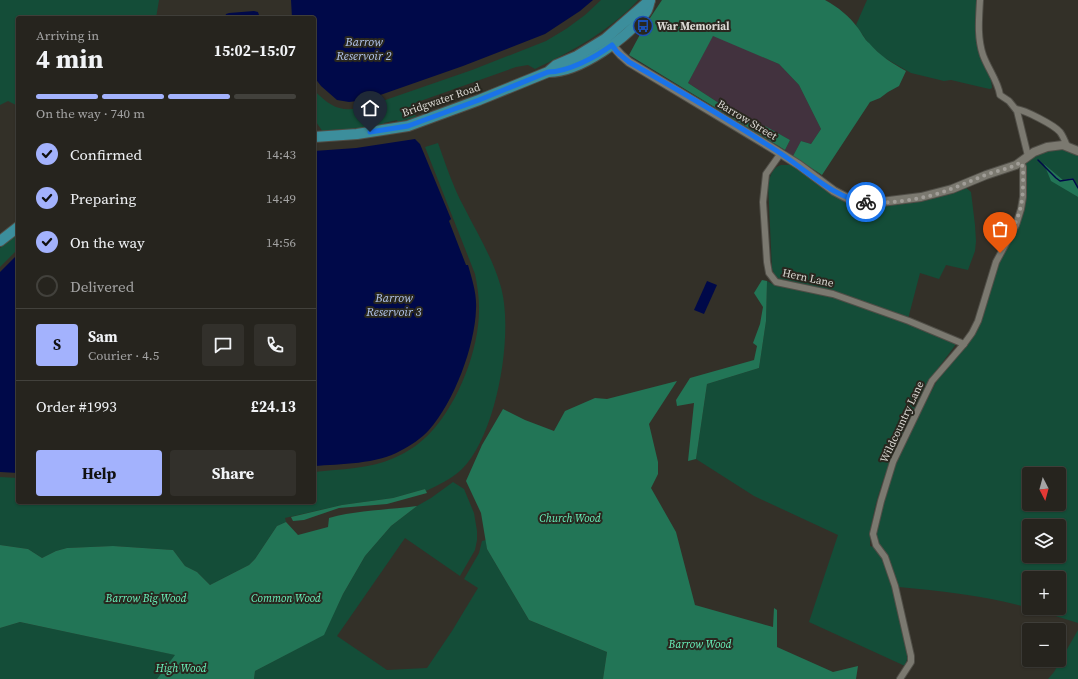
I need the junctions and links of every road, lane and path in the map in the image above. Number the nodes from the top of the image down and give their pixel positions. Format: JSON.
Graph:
{"nodes":[{"id":1,"x":980,"y":0,"type":"edge"},
{"id":2,"x":647,"y":2,"type":"edge"},
{"id":3,"x":613,"y":32,"type":"junction"},
{"id":4,"x":612,"y":45,"type":"junction"},
{"id":5,"x":588,"y":49,"type":"junction"},
{"id":6,"x":548,"y":72,"type":"junction"},
{"id":7,"x":1016,"y":109,"type":"junction"},
{"id":8,"x":316,"y":137,"type":"edge"},
{"id":9,"x":1067,"y":146,"type":"junction"},
{"id":10,"x":1078,"y":151,"type":"edge"},
{"id":11,"x":781,"y":153,"type":"junction"},
{"id":12,"x":1028,"y":156,"type":"junction"},
{"id":13,"x":1021,"y":162,"type":"junction"},
{"id":14,"x":16,"y":229,"type":"edge"},
{"id":15,"x":0,"y":241,"type":"edge"},
{"id":16,"x":964,"y":344,"type":"junction"},
{"id":17,"x":900,"y":679,"type":"edge"}],
"edges":[{"from":1,"to":7,"type":"street"},
{"from":2,"to":3,"type":"highway","name":"Bridgwater Road"},
{"from":2,"to":4,"type":"highway","name":"Bridgwater Road"},
{"from":2,"to":5,"type":"highway"},
{"from":3,"to":4,"type":"highway"},
{"from":3,"to":5,"type":"highway","name":"Bridgwater Road"},
{"from":4,"to":5,"type":"highway"},
{"from":4,"to":6,"type":"highway","name":"Bridgwater Road"},
{"from":4,"to":11,"type":"main road","name":"Barrow Street"},
{"from":5,"to":6,"type":"highway","name":"Bridgwater Road"},
{"from":6,"to":8,"type":"highway","name":"Bridgwater Road"},
{"from":7,"to":9,"type":"street"},
{"from":7,"to":12,"type":"street"},
{"from":9,"to":10,"type":"main road","name":"Barrow Street"},
{"from":9,"to":12,"type":"main road","name":"Barrow Street"},
{"from":11,"to":13,"type":"main road","name":"Barrow Street"},
{"from":11,"to":16,"type":"street","name":"Hern Lane"},
{"from":12,"to":13,"type":"main road","name":"Barrow Street"},
{"from":13,"to":16,"type":"street","name":"Wildcountry Lane"},
{"from":14,"to":15,"type":"highway"},
{"from":16,"to":17,"type":"street","name":"Wildcountry Lane"}]}
